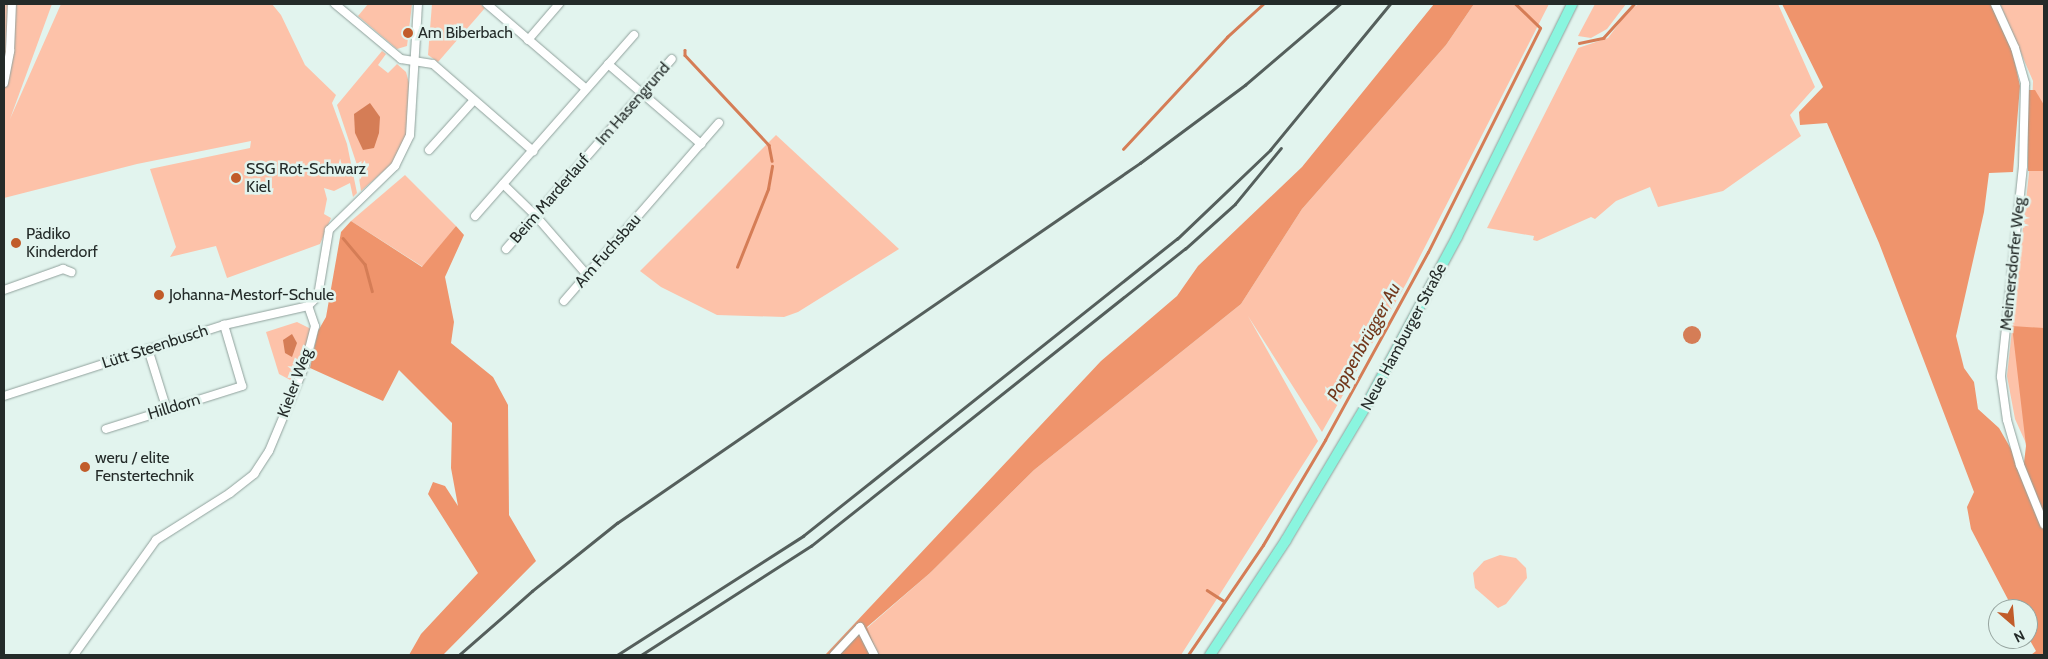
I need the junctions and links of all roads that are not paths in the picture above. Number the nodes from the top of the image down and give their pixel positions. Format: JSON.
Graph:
{"nodes":[{"id":1,"x":12,"y":4,"type":"edge"},
{"id":2,"x":335,"y":4,"type":"edge"},
{"id":3,"x":418,"y":4,"type":"edge"},
{"id":4,"x":487,"y":4,"type":"edge"},
{"id":5,"x":559,"y":4,"type":"edge"},
{"id":6,"x":1572,"y":4,"type":"edge"},
{"id":7,"x":1995,"y":4,"type":"edge"},
{"id":8,"x":634,"y":34,"type":"dead end"},
{"id":9,"x":528,"y":40,"type":"junction"},
{"id":10,"x":672,"y":59,"type":"dead end"},
{"id":11,"x":414,"y":60,"type":"junction"},
{"id":12,"x":608,"y":64,"type":"junction"},
{"id":13,"x":4,"y":82,"type":"edge"},
{"id":14,"x":586,"y":89,"type":"junction"},
{"id":15,"x":642,"y":93,"type":"junction"},
{"id":16,"x":474,"y":100,"type":"junction"},
{"id":17,"x":719,"y":123,"type":"dead end"},
{"id":18,"x":701,"y":144,"type":"junction"},
{"id":19,"x":429,"y":150,"type":"dead end"},
{"id":20,"x":593,"y":150,"type":"joint"},
{"id":21,"x":533,"y":151,"type":"junction"},
{"id":22,"x":503,"y":184,"type":"junction"},
{"id":23,"x":535,"y":215,"type":"junction"},
{"id":24,"x":475,"y":216,"type":"dead end"},
{"id":25,"x":506,"y":248,"type":"dead end"},
{"id":26,"x":71,"y":272,"type":"dead end"},
{"id":27,"x":587,"y":275,"type":"junction"},
{"id":28,"x":4,"y":290,"type":"edge"},
{"id":29,"x":564,"y":302,"type":"dead end"},
{"id":30,"x":308,"y":306,"type":"junction"},
{"id":31,"x":224,"y":325,"type":"junction"},
{"id":32,"x":148,"y":350,"type":"junction"},
{"id":33,"x":4,"y":396,"type":"edge"},
{"id":34,"x":167,"y":410,"type":"junction"},
{"id":35,"x":106,"y":429,"type":"dead end"},
{"id":36,"x":2044,"y":524,"type":"edge"},
{"id":37,"x":74,"y":655,"type":"edge"},
{"id":38,"x":834,"y":655,"type":"edge"},
{"id":39,"x":874,"y":655,"type":"edge"},
{"id":40,"x":1210,"y":655,"type":"edge"}],
"edges":[{"from":1,"to":13,"type":"street"},
{"from":2,"to":11,"type":"street"},
{"from":3,"to":11,"type":"street"},
{"from":4,"to":9,"type":"street"},
{"from":5,"to":9,"type":"street"},
{"from":6,"to":40,"type":"main road","name":"Neue Hamburger Straße"},
{"from":7,"to":36,"type":"street","name":"Meimersdorfer Weg"},
{"from":8,"to":12,"type":"street"},
{"from":9,"to":14,"type":"street"},
{"from":10,"to":15,"type":"street","name":"Im Hasengrund"},
{"from":11,"to":16,"type":"street"},
{"from":11,"to":30,"type":"street"},
{"from":12,"to":14,"type":"street"},
{"from":12,"to":15,"type":"street"},
{"from":14,"to":21,"type":"street"},
{"from":15,"to":18,"type":"street"},
{"from":15,"to":20,"type":"street","name":"Im Hasengrund"},
{"from":16,"to":19,"type":"street"},
{"from":16,"to":21,"type":"street"},
{"from":17,"to":18,"type":"street","name":"Am Fuchsbau"},
{"from":18,"to":27,"type":"street","name":"Am Fuchsbau"},
{"from":20,"to":23,"type":"street","name":"Beim Marderlauf"},
{"from":21,"to":22,"type":"street"},
{"from":22,"to":23,"type":"street"},
{"from":22,"to":24,"type":"street"},
{"from":23,"to":25,"type":"street","name":"Beim Marderlauf"},
{"from":23,"to":27,"type":"street"},
{"from":26,"to":28,"type":"street"},
{"from":27,"to":29,"type":"street","name":"Am Fuchsbau"},
{"from":30,"to":31,"type":"street","name":"Lütt Steenbusch"},
{"from":30,"to":37,"type":"street","name":"Kieler Weg"},
{"from":31,"to":32,"type":"street","name":"Lütt Steenbusch"},
{"from":31,"to":34,"type":"street","name":"Hilldorn"},
{"from":32,"to":33,"type":"street","name":"Lütt Steenbusch"},
{"from":32,"to":34,"type":"street"},
{"from":34,"to":35,"type":"street","name":"Hilldorn"},
{"from":38,"to":39,"type":"street"}]}
